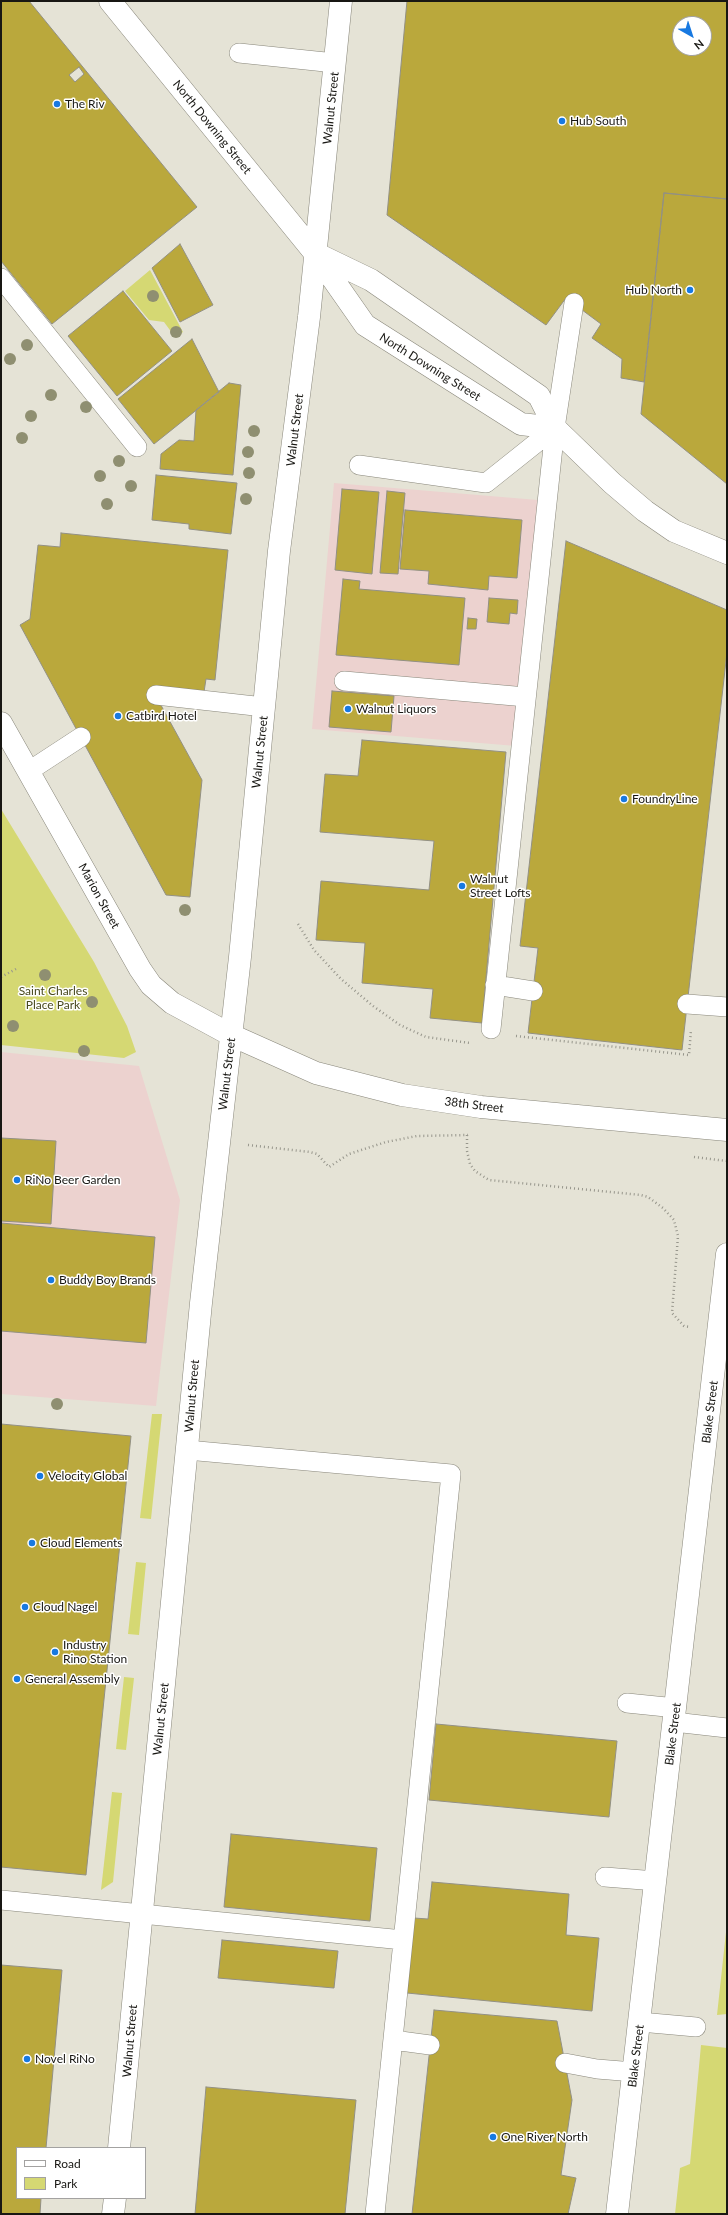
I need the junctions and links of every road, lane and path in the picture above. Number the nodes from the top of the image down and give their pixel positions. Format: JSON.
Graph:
{"nodes":[{"id":1,"x":110,"y":1,"type":"edge"},
{"id":2,"x":341,"y":1,"type":"edge"},
{"id":3,"x":239,"y":53,"type":"dead end"},
{"id":4,"x":335,"y":63,"type":"junction"},
{"id":5,"x":314,"y":252,"type":"junction"},
{"id":6,"x":1,"y":278,"type":"edge"},
{"id":7,"x":574,"y":303,"type":"dead end"},
{"id":8,"x":555,"y":428,"type":"junction"},
{"id":9,"x":138,"y":447,"type":"dead end"},
{"id":10,"x":359,"y":465,"type":"dead end"},
{"id":11,"x":727,"y":553,"type":"edge"},
{"id":12,"x":344,"y":681,"type":"dead end"},
{"id":13,"x":156,"y":695,"type":"dead end"},
{"id":14,"x":526,"y":697,"type":"junction"},
{"id":15,"x":264,"y":707,"type":"junction"},
{"id":16,"x":1,"y":723,"type":"edge"},
{"id":17,"x":81,"y":737,"type":"dead end"},
{"id":18,"x":29,"y":771,"type":"junction"},
{"id":19,"x":16,"y":969,"type":"dead end"},
{"id":20,"x":1,"y":977,"type":"edge"},
{"id":21,"x":495,"y":986,"type":"junction"},
{"id":22,"x":533,"y":991,"type":"dead end"},
{"id":23,"x":687,"y":1004,"type":"dead end"},
{"id":24,"x":727,"y":1007,"type":"edge"},
{"id":25,"x":491,"y":1029,"type":"dead end"},
{"id":26,"x":231,"y":1035,"type":"junction"},
{"id":27,"x":727,"y":1130,"type":"edge"},
{"id":28,"x":467,"y":1135,"type":"junction"},
{"id":29,"x":475,"y":1136,"type":"dead end"},
{"id":30,"x":268,"y":1148,"type":"dead end"},
{"id":31,"x":688,"y":1157,"type":"dead end"},
{"id":32,"x":727,"y":1160,"type":"edge"},
{"id":33,"x":727,"y":1254,"type":"edge"},
{"id":34,"x":691,"y":1327,"type":"dead end"},
{"id":35,"x":187,"y":1450,"type":"junction"},
{"id":36,"x":627,"y":1703,"type":"dead end"},
{"id":37,"x":675,"y":1715,"type":"junction"},
{"id":38,"x":727,"y":1728,"type":"edge"},
{"id":39,"x":605,"y":1876,"type":"dead end"},
{"id":40,"x":656,"y":1881,"type":"junction"},
{"id":41,"x":1,"y":1900,"type":"edge"},
{"id":42,"x":142,"y":1914,"type":"junction"},
{"id":43,"x":403,"y":1940,"type":"junction"},
{"id":44,"x":640,"y":2022,"type":"junction"},
{"id":45,"x":696,"y":2027,"type":"dead end"},
{"id":46,"x":392,"y":2040,"type":"junction"},
{"id":47,"x":430,"y":2045,"type":"dead end"},
{"id":48,"x":565,"y":2063,"type":"dead end"},
{"id":49,"x":634,"y":2072,"type":"junction"},
{"id":50,"x":120,"y":2147,"type":"edge"},
{"id":51,"x":115,"y":2199,"type":"edge"},
{"id":52,"x":113,"y":2214,"type":"edge"},
{"id":53,"x":375,"y":2214,"type":"edge"},
{"id":54,"x":618,"y":2214,"type":"edge"}],
"edges":[{"from":1,"to":5,"type":"street","name":"North Downing Street"},
{"from":2,"to":4,"type":"street","name":"Walnut Street"},
{"from":3,"to":4,"type":"lane"},
{"from":4,"to":5,"type":"street","name":"Walnut Street"},
{"from":5,"to":8,"type":"street","name":"North Downing Street"},
{"from":5,"to":8,"type":"street","name":"North Downing Street"},
{"from":5,"to":15,"type":"street","name":"Walnut Street"},
{"from":6,"to":9,"type":"lane"},
{"from":7,"to":8,"type":"lane"},
{"from":8,"to":10,"type":"lane"},
{"from":8,"to":11,"type":"street","name":"North Downing Street"},
{"from":8,"to":14,"type":"lane"},
{"from":12,"to":14,"type":"lane"},
{"from":13,"to":15,"type":"lane"},
{"from":14,"to":21,"type":"lane"},
{"from":15,"to":26,"type":"street","name":"Walnut Street"},
{"from":16,"to":18,"type":"street","name":"Marion Street"},
{"from":17,"to":18,"type":"lane"},
{"from":18,"to":26,"type":"street","name":"Marion Street"},
{"from":19,"to":20,"type":"path"},
{"from":21,"to":22,"type":"lane"},
{"from":21,"to":25,"type":"lane"},
{"from":23,"to":24,"type":"lane"},
{"from":26,"to":27,"type":"street","name":"38th Street"},
{"from":26,"to":35,"type":"street","name":"Walnut Street"},
{"from":28,"to":29,"type":"path"},
{"from":28,"to":30,"type":"path"},
{"from":28,"to":34,"type":"path"},
{"from":31,"to":32,"type":"path"},
{"from":33,"to":37,"type":"street","name":"Blake Street"},
{"from":35,"to":42,"type":"street","name":"Walnut Street"},
{"from":35,"to":43,"type":"lane"},
{"from":36,"to":37,"type":"lane"},
{"from":37,"to":38,"type":"lane"},
{"from":37,"to":40,"type":"street","name":"Blake Street"},
{"from":39,"to":40,"type":"lane"},
{"from":40,"to":44,"type":"street","name":"Blake Street"},
{"from":41,"to":42,"type":"lane"},
{"from":42,"to":43,"type":"lane"},
{"from":42,"to":50,"type":"street","name":"Walnut Street"},
{"from":43,"to":46,"type":"lane"},
{"from":44,"to":45,"type":"lane"},
{"from":44,"to":49,"type":"street","name":"Blake Street"},
{"from":46,"to":47,"type":"lane"},
{"from":46,"to":53,"type":"lane"},
{"from":48,"to":49,"type":"lane"},
{"from":49,"to":54,"type":"street","name":"Blake Street"},
{"from":51,"to":52,"type":"street"}]}
